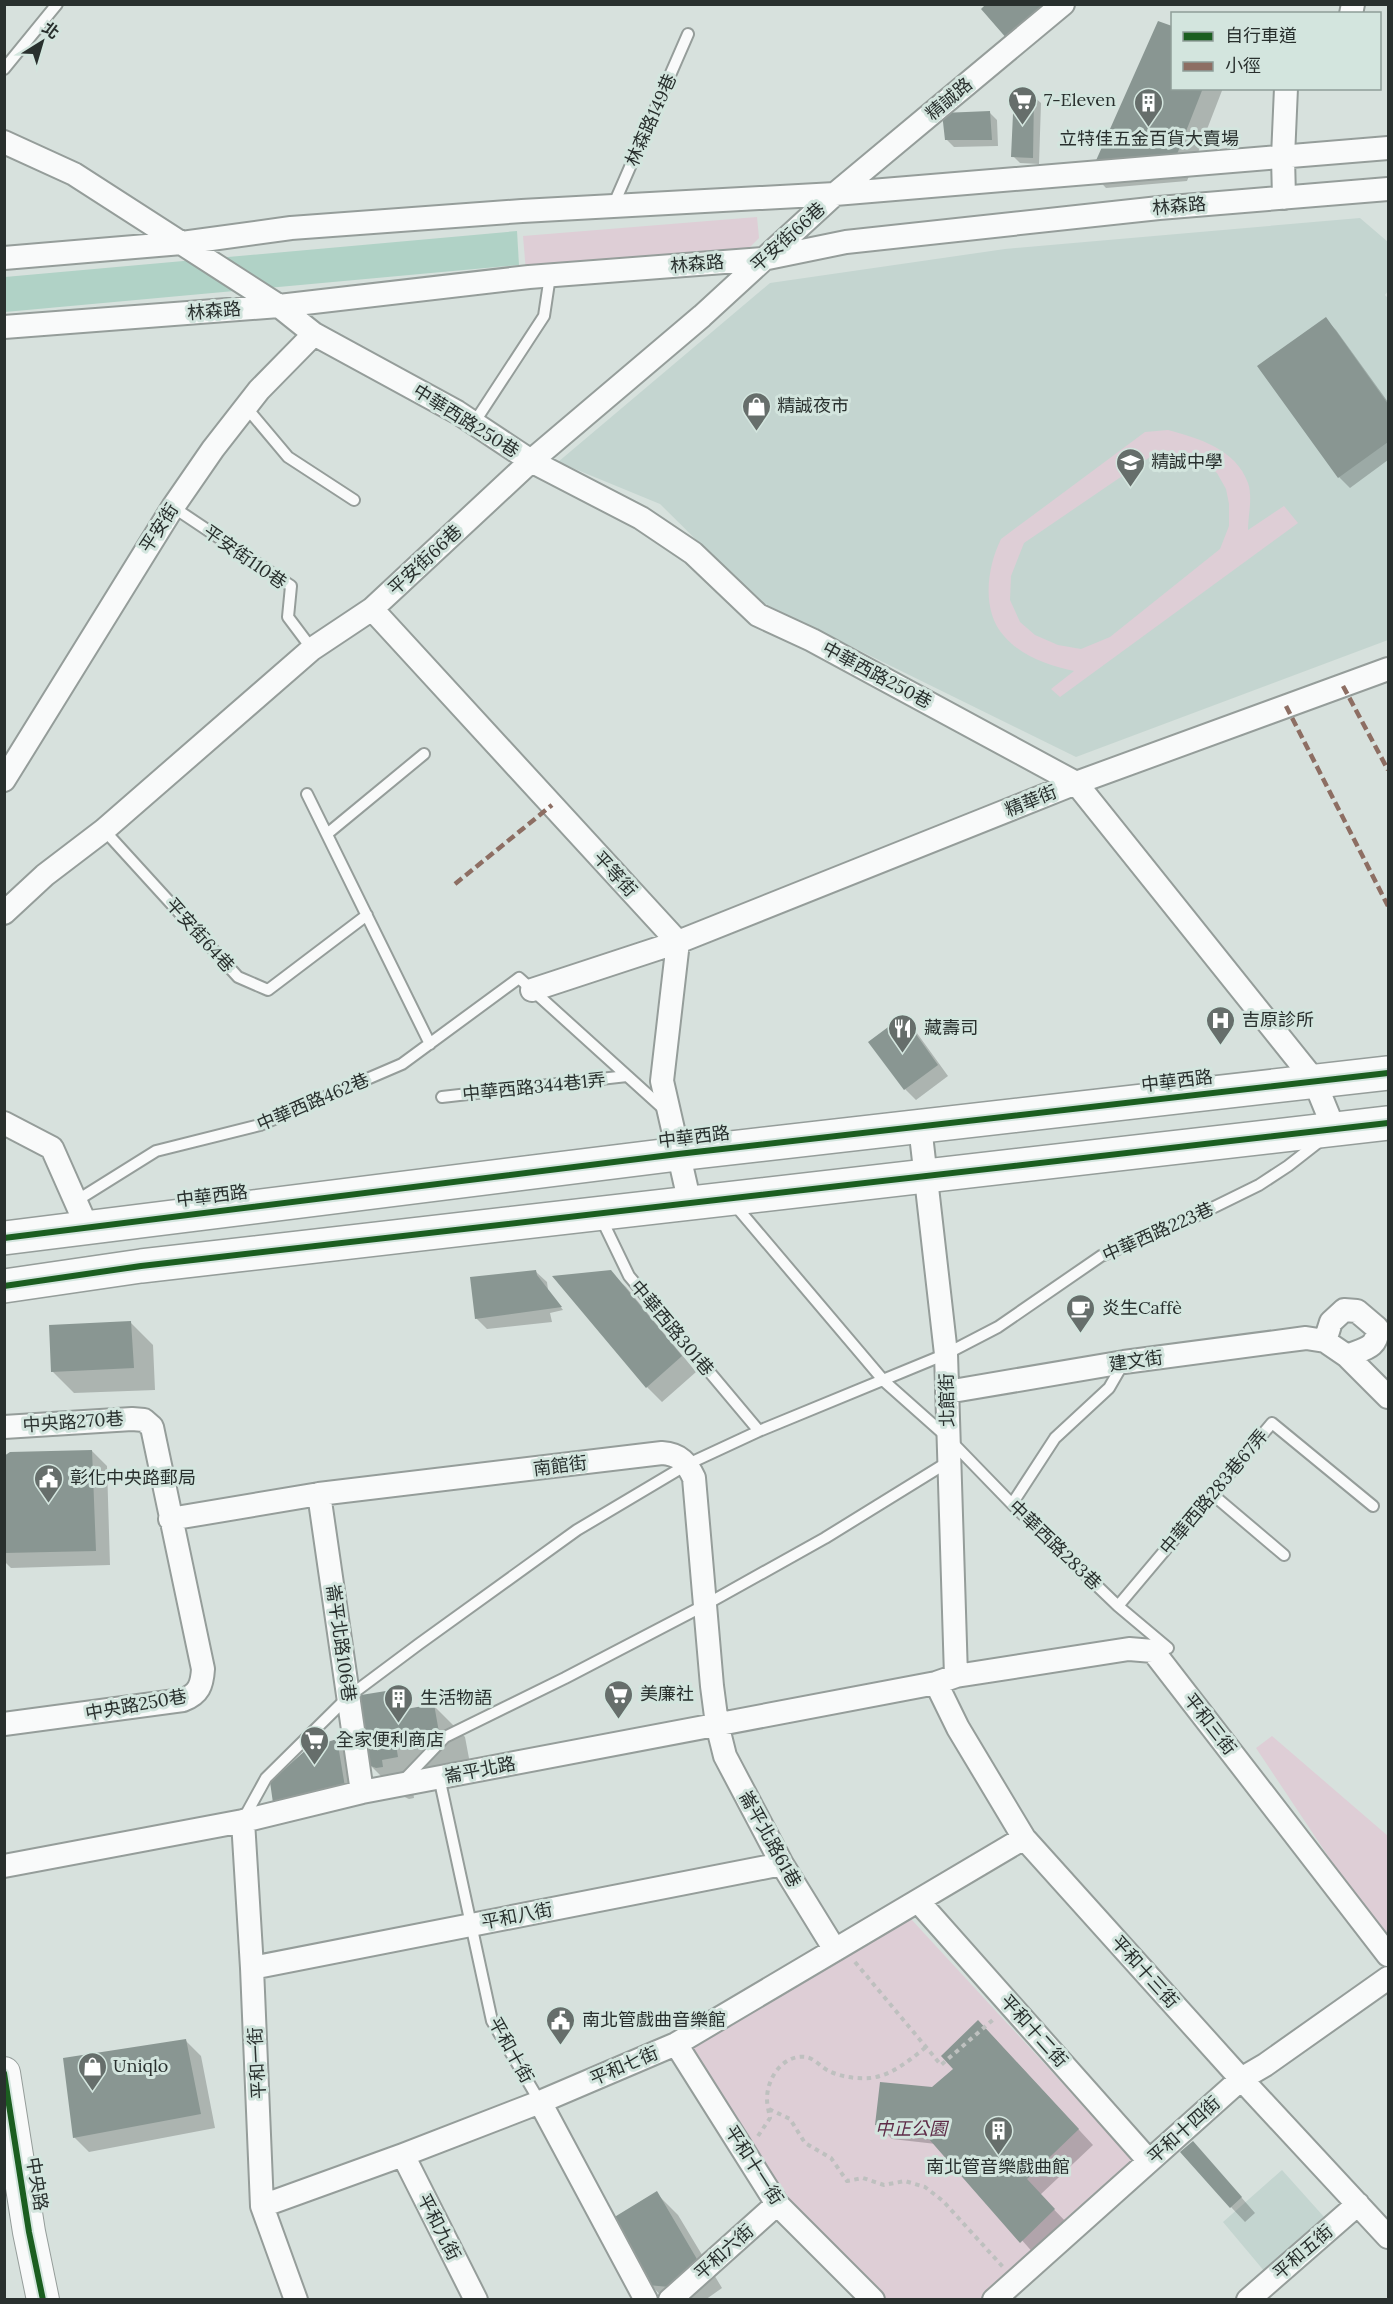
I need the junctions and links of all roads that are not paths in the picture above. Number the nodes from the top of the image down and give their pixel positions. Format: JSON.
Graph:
{"nodes":[{"id":1,"x":57,"y":4,"type":"edge"},
{"id":2,"x":1063,"y":4,"type":"edge"},
{"id":3,"x":688,"y":34,"type":"dead end"},
{"id":4,"x":4,"y":69,"type":"edge"},
{"id":5,"x":1286,"y":90,"type":"edge"},
{"id":6,"x":4,"y":142,"type":"edge"},
{"id":7,"x":1389,"y":148,"type":"edge"},
{"id":8,"x":1283,"y":157,"type":"junction"},
{"id":9,"x":1158,"y":168,"type":"junction"},
{"id":10,"x":1389,"y":189,"type":"edge"},
{"id":11,"x":835,"y":194,"type":"junction"},
{"id":12,"x":1284,"y":198,"type":"junction"},
{"id":13,"x":613,"y":206,"type":"junction"},
{"id":14,"x":1159,"y":208,"type":"junction"},
{"id":15,"x":183,"y":243,"type":"junction"},
{"id":16,"x":4,"y":258,"type":"edge"},
{"id":17,"x":763,"y":259,"type":"junction"},
{"id":18,"x":550,"y":276,"type":"junction"},
{"id":19,"x":278,"y":305,"type":"junction"},
{"id":20,"x":4,"y":327,"type":"edge"},
{"id":21,"x":314,"y":334,"type":"junction"},
{"id":22,"x":246,"y":407,"type":"junction"},
{"id":23,"x":474,"y":423,"type":"junction"},
{"id":24,"x":531,"y":461,"type":"junction"},
{"id":25,"x":354,"y":500,"type":"dead end"},
{"id":26,"x":173,"y":507,"type":"junction"},
{"id":27,"x":372,"y":609,"type":"junction"},
{"id":28,"x":312,"y":649,"type":"junction"},
{"id":29,"x":1389,"y":669,"type":"edge"},
{"id":30,"x":424,"y":754,"type":"dead end"},
{"id":31,"x":4,"y":780,"type":"edge"},
{"id":32,"x":1076,"y":783,"type":"junction"},
{"id":33,"x":307,"y":794,"type":"dead end"},
{"id":34,"x":104,"y":830,"type":"junction"},
{"id":35,"x":327,"y":834,"type":"junction"},
{"id":36,"x":4,"y":913,"type":"edge"},
{"id":37,"x":367,"y":915,"type":"junction"},
{"id":38,"x":678,"y":942,"type":"junction"},
{"id":39,"x":532,"y":990,"type":"junction"},
{"id":40,"x":430,"y":1044,"type":"junction"},
{"id":41,"x":1389,"y":1072,"type":"edge"},
{"id":42,"x":627,"y":1076,"type":"junction"},
{"id":43,"x":1314,"y":1080,"type":"junction"},
{"id":44,"x":442,"y":1097,"type":"dead end"},
{"id":45,"x":669,"y":1114,"type":"junction"},
{"id":46,"x":4,"y":1123,"type":"edge"},
{"id":47,"x":1389,"y":1123,"type":"edge"},
{"id":48,"x":920,"y":1126,"type":"junction"},
{"id":49,"x":1334,"y":1129,"type":"junction"},
{"id":50,"x":678,"y":1154,"type":"junction"},
{"id":51,"x":926,"y":1178,"type":"junction"},
{"id":52,"x":730,"y":1200,"type":"junction"},
{"id":53,"x":690,"y":1204,"type":"junction"},
{"id":54,"x":82,"y":1214,"type":"junction"},
{"id":55,"x":599,"y":1214,"type":"junction"},
{"id":56,"x":4,"y":1238,"type":"edge"},
{"id":57,"x":4,"y":1286,"type":"edge"},
{"id":58,"x":1325,"y":1341,"type":"junction"},
{"id":59,"x":946,"y":1354,"type":"junction"},
{"id":60,"x":1347,"y":1356,"type":"junction"},
{"id":61,"x":1124,"y":1362,"type":"junction"},
{"id":62,"x":884,"y":1381,"type":"junction"},
{"id":63,"x":947,"y":1392,"type":"junction"},
{"id":64,"x":1389,"y":1397,"type":"edge"},
{"id":65,"x":4,"y":1427,"type":"edge"},
{"id":66,"x":759,"y":1431,"type":"junction"},
{"id":67,"x":947,"y":1437,"type":"junction"},
{"id":68,"x":948,"y":1462,"type":"junction"},
{"id":69,"x":688,"y":1464,"type":"junction"},
{"id":70,"x":319,"y":1494,"type":"junction"},
{"id":71,"x":1212,"y":1494,"type":"junction"},
{"id":72,"x":1011,"y":1504,"type":"junction"},
{"id":73,"x":1373,"y":1506,"type":"dead end"},
{"id":74,"x":170,"y":1519,"type":"junction"},
{"id":75,"x":1284,"y":1555,"type":"dead end"},
{"id":76,"x":705,"y":1605,"type":"junction"},
{"id":77,"x":1118,"y":1606,"type":"junction"},
{"id":78,"x":1159,"y":1645,"type":"junction"},
{"id":79,"x":946,"y":1679,"type":"junction"},
{"id":80,"x":348,"y":1697,"type":"junction"},
{"id":81,"x":4,"y":1724,"type":"edge"},
{"id":82,"x":717,"y":1724,"type":"junction"},
{"id":83,"x":440,"y":1777,"type":"junction"},
{"id":84,"x":399,"y":1785,"type":"junction"},
{"id":85,"x":362,"y":1792,"type":"junction"},
{"id":86,"x":243,"y":1821,"type":"junction"},
{"id":87,"x":1024,"y":1838,"type":"junction"},
{"id":88,"x":782,"y":1864,"type":"junction"},
{"id":89,"x":4,"y":1866,"type":"edge"},
{"id":90,"x":918,"y":1901,"type":"junction"},
{"id":91,"x":470,"y":1925,"type":"junction"},
{"id":92,"x":1389,"y":1955,"type":"edge"},
{"id":93,"x":840,"y":1959,"type":"junction"},
{"id":94,"x":252,"y":1968,"type":"junction"},
{"id":95,"x":1389,"y":1978,"type":"edge"},
{"id":96,"x":676,"y":2044,"type":"junction"},
{"id":97,"x":4,"y":2073,"type":"edge"},
{"id":98,"x":1241,"y":2079,"type":"junction"},
{"id":99,"x":540,"y":2102,"type":"junction"},
{"id":100,"x":403,"y":2155,"type":"junction"},
{"id":101,"x":1149,"y":2161,"type":"junction"},
{"id":102,"x":777,"y":2204,"type":"junction"},
{"id":103,"x":1358,"y":2204,"type":"junction"},
{"id":104,"x":262,"y":2206,"type":"junction"},
{"id":105,"x":1389,"y":2237,"type":"edge"},
{"id":106,"x":43,"y":2300,"type":"edge"},
{"id":107,"x":296,"y":2300,"type":"edge"},
{"id":108,"x":476,"y":2300,"type":"edge"},
{"id":109,"x":646,"y":2300,"type":"edge"},
{"id":110,"x":670,"y":2300,"type":"edge"},
{"id":111,"x":873,"y":2300,"type":"edge"},
{"id":112,"x":994,"y":2300,"type":"edge"},
{"id":113,"x":1248,"y":2300,"type":"edge"}],
"edges":[{"from":1,"to":4,"type":"lane"},
{"from":2,"to":11,"type":"street","name":"精誠路"},
{"from":3,"to":13,"type":"lane","name":"林森路149巷"},
{"from":5,"to":8,"type":"street"},
{"from":6,"to":15,"type":"street"},
{"from":7,"to":8,"type":"street"},
{"from":8,"to":9,"type":"street"},
{"from":8,"to":12,"type":"street"},
{"from":9,"to":11,"type":"street"},
{"from":9,"to":14,"type":"street"},
{"from":10,"to":12,"type":"street","name":"林森路"},
{"from":11,"to":13,"type":"street"},
{"from":11,"to":17,"type":"street","name":"平安街66巷"},
{"from":12,"to":14,"type":"street","name":"林森路"},
{"from":13,"to":15,"type":"street"},
{"from":14,"to":17,"type":"street","name":"林森路"},
{"from":15,"to":16,"type":"street"},
{"from":15,"to":19,"type":"street"},
{"from":17,"to":18,"type":"street","name":"林森路"},
{"from":17,"to":24,"type":"street","name":"平安街66巷"},
{"from":18,"to":19,"type":"street","name":"林森路"},
{"from":18,"to":23,"type":"lane"},
{"from":19,"to":20,"type":"street","name":"林森路"},
{"from":19,"to":21,"type":"street"},
{"from":21,"to":22,"type":"street","name":"平安街"},
{"from":21,"to":23,"type":"street","name":"中華西路250巷"},
{"from":22,"to":25,"type":"lane"},
{"from":22,"to":26,"type":"street","name":"平安街"},
{"from":23,"to":24,"type":"street","name":"中華西路250巷"},
{"from":24,"to":27,"type":"street","name":"平安街66巷"},
{"from":24,"to":32,"type":"street","name":"中華西路250巷"},
{"from":26,"to":28,"type":"lane","name":"平安街110巷"},
{"from":26,"to":31,"type":"street","name":"平安街"},
{"from":27,"to":28,"type":"street","name":"平安街66巷"},
{"from":27,"to":38,"type":"street","name":"平等街"},
{"from":28,"to":34,"type":"street","name":"平安街66巷"},
{"from":29,"to":32,"type":"street","name":"精華街"},
{"from":30,"to":35,"type":"lane"},
{"from":32,"to":38,"type":"street","name":"精華街"},
{"from":32,"to":43,"type":"street","name":"中華西路250巷"},
{"from":33,"to":35,"type":"lane"},
{"from":34,"to":36,"type":"street","name":"平安街66巷"},
{"from":34,"to":37,"type":"lane","name":"平安街64巷"},
{"from":35,"to":37,"type":"lane"},
{"from":37,"to":40,"type":"lane"},
{"from":38,"to":39,"type":"street","name":"精華街"},
{"from":38,"to":45,"type":"street"},
{"from":39,"to":40,"type":"lane","name":"中華西路462巷"},
{"from":39,"to":42,"type":"lane"},
{"from":40,"to":54,"type":"lane","name":"中華西路462巷"},
{"from":41,"to":43,"type":"main road","name":"中華西路"},
{"from":42,"to":44,"type":"lane","name":"中華西路344巷1弄"},
{"from":42,"to":45,"type":"lane"},
{"from":43,"to":48,"type":"main road","name":"中華西路"},
{"from":43,"to":49,"type":"street","name":"中華西路250巷"},
{"from":45,"to":50,"type":"street"},
{"from":46,"to":54,"type":"street"},
{"from":47,"to":49,"type":"main road"},
{"from":48,"to":50,"type":"main road","name":"中華西路"},
{"from":48,"to":51,"type":"street","name":"北館街"},
{"from":49,"to":51,"type":"main road"},
{"from":49,"to":59,"type":"lane","name":"中華西路223巷"},
{"from":50,"to":53,"type":"street"},
{"from":50,"to":54,"type":"main road","name":"中華西路"},
{"from":51,"to":52,"type":"main road"},
{"from":51,"to":59,"type":"street","name":"北館街"},
{"from":52,"to":53,"type":"main road"},
{"from":52,"to":62,"type":"lane"},
{"from":53,"to":55,"type":"main road"},
{"from":54,"to":56,"type":"main road","name":"中華西路"},
{"from":55,"to":57,"type":"main road"},
{"from":55,"to":66,"type":"lane","name":"中華西路301巷"},
{"from":58,"to":60,"type":"street"},
{"from":58,"to":60,"type":"street"},
{"from":58,"to":61,"type":"street","name":"建文街"},
{"from":59,"to":62,"type":"lane","name":"中華西路223巷"},
{"from":59,"to":63,"type":"street","name":"北館街"},
{"from":60,"to":64,"type":"street"},
{"from":61,"to":63,"type":"street","name":"建文街"},
{"from":61,"to":72,"type":"lane"},
{"from":62,"to":66,"type":"lane","name":"中華西路223巷"},
{"from":62,"to":67,"type":"lane","name":"中華西路283巷"},
{"from":63,"to":67,"type":"street","name":"北館街"},
{"from":65,"to":74,"type":"street","name":"中央路270巷"},
{"from":66,"to":69,"type":"lane","name":"中華西路223巷"},
{"from":67,"to":68,"type":"street","name":"北館街"},
{"from":67,"to":72,"type":"lane","name":"中華西路283巷"},
{"from":68,"to":76,"type":"lane"},
{"from":68,"to":79,"type":"street","name":"北館街"},
{"from":69,"to":70,"type":"street","name":"南館街"},
{"from":69,"to":76,"type":"street"},
{"from":69,"to":80,"type":"lane","name":"中華西路223巷"},
{"from":70,"to":74,"type":"street","name":"南館街"},
{"from":70,"to":80,"type":"street","name":"崙平北路106巷"},
{"from":71,"to":73,"type":"lane","name":"中華西路283巷67弄"},
{"from":71,"to":75,"type":"lane"},
{"from":71,"to":77,"type":"lane","name":"中華西路283巷67弄"},
{"from":72,"to":77,"type":"lane","name":"中華西路283巷"},
{"from":74,"to":81,"type":"street","name":"中央路250巷"},
{"from":76,"to":82,"type":"street"},
{"from":76,"to":84,"type":"lane"},
{"from":77,"to":78,"type":"lane","name":"中華西路283巷"},
{"from":78,"to":79,"type":"street"},
{"from":78,"to":92,"type":"street","name":"平和三街"},
{"from":79,"to":82,"type":"street","name":"崙平北路"},
{"from":79,"to":87,"type":"street","name":"平和十三街"},
{"from":80,"to":85,"type":"street","name":"崙平北路106巷"},
{"from":80,"to":86,"type":"lane","name":"中華西路223巷"},
{"from":82,"to":83,"type":"street","name":"崙平北路"},
{"from":82,"to":88,"type":"street","name":"崙平北路61巷"},
{"from":83,"to":84,"type":"street","name":"崙平北路"},
{"from":83,"to":91,"type":"lane","name":"平和十街"},
{"from":84,"to":85,"type":"street","name":"崙平北路"},
{"from":85,"to":86,"type":"street","name":"崙平北路"},
{"from":86,"to":89,"type":"street","name":"崙平北路"},
{"from":86,"to":94,"type":"street","name":"平和一街"},
{"from":87,"to":90,"type":"street","name":"平和七街"},
{"from":87,"to":98,"type":"street","name":"平和十三街"},
{"from":88,"to":91,"type":"street","name":"平和八街"},
{"from":88,"to":93,"type":"street","name":"崙平北路61巷"},
{"from":90,"to":93,"type":"street","name":"平和七街"},
{"from":90,"to":101,"type":"street","name":"平和十二街"},
{"from":91,"to":94,"type":"street","name":"平和八街"},
{"from":91,"to":99,"type":"lane","name":"平和十街"},
{"from":93,"to":96,"type":"street","name":"平和七街"},
{"from":94,"to":104,"type":"street","name":"平和一街"},
{"from":95,"to":98,"type":"street","name":"平和十四街"},
{"from":96,"to":99,"type":"street","name":"平和七街"},
{"from":96,"to":102,"type":"street","name":"平和十一街"},
{"from":97,"to":106,"type":"street","name":"中央路"},
{"from":98,"to":101,"type":"street","name":"平和十四街"},
{"from":98,"to":103,"type":"street","name":"平和十三街"},
{"from":99,"to":100,"type":"street","name":"平和七街"},
{"from":99,"to":109,"type":"street","name":"平和十街"},
{"from":100,"to":104,"type":"street","name":"平和七街"},
{"from":100,"to":108,"type":"street","name":"平和九街"},
{"from":101,"to":112,"type":"street","name":"平和十四街"},
{"from":102,"to":110,"type":"street","name":"平和六街"},
{"from":102,"to":111,"type":"street","name":"平和十一街"},
{"from":103,"to":105,"type":"street","name":"平和十三街"},
{"from":103,"to":113,"type":"street","name":"平和五街"},
{"from":104,"to":107,"type":"street","name":"平和一街"}]}
